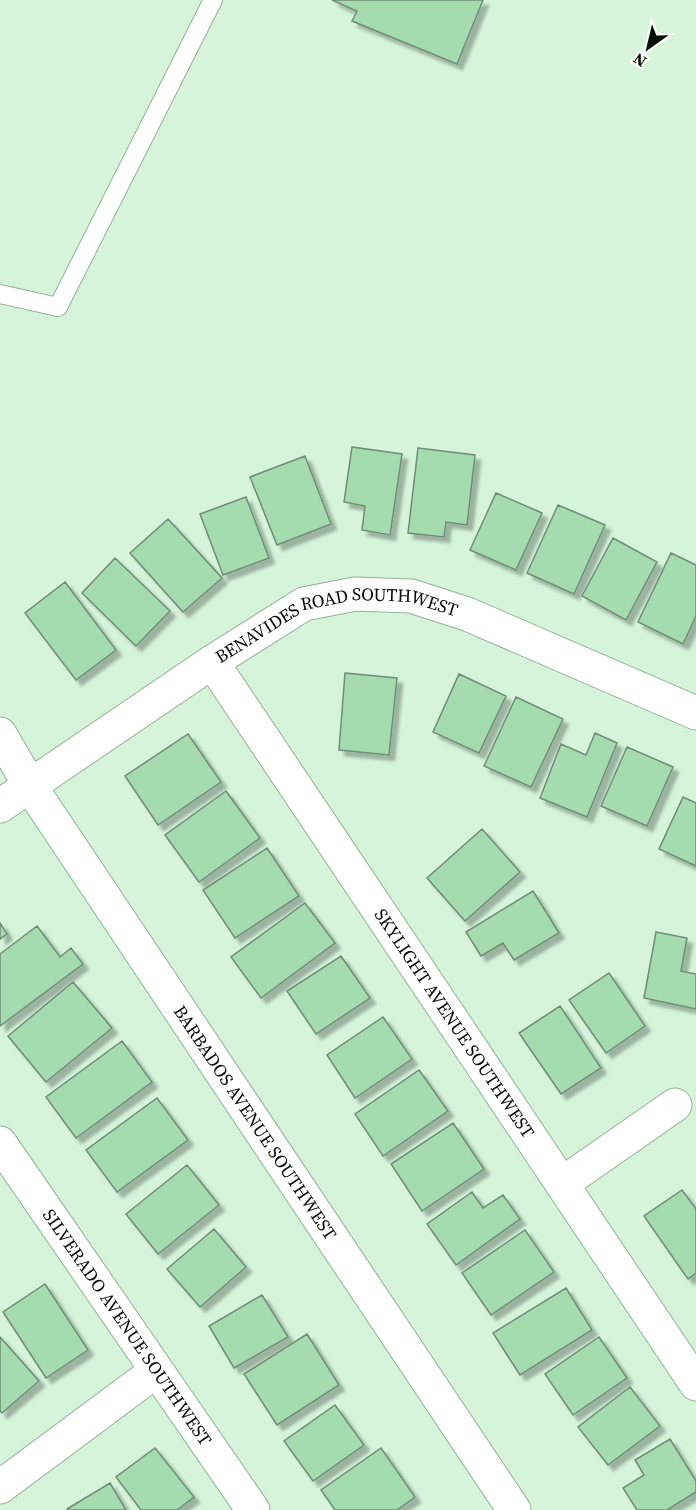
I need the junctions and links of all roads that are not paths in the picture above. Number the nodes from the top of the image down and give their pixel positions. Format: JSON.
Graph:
{"nodes":[{"id":1,"x":213,"y":0,"type":"edge"},
{"id":2,"x":0,"y":294,"type":"edge"},
{"id":3,"x":212,"y":662,"type":"junction"},
{"id":4,"x":696,"y":713,"type":"edge"},
{"id":5,"x":0,"y":734,"type":"edge"},
{"id":6,"x":30,"y":786,"type":"junction"},
{"id":7,"x":0,"y":806,"type":"edge"},
{"id":8,"x":675,"y":1105,"type":"dead end"},
{"id":9,"x":0,"y":1143,"type":"edge"},
{"id":10,"x":563,"y":1183,"type":"junction"},
{"id":11,"x":156,"y":1371,"type":"junction"},
{"id":12,"x":696,"y":1384,"type":"edge"},
{"id":13,"x":0,"y":1487,"type":"edge"},
{"id":14,"x":253,"y":1510,"type":"edge"},
{"id":15,"x":514,"y":1510,"type":"edge"}],
"edges":[{"from":1,"to":2,"type":"lane"},
{"from":3,"to":4,"type":"street","name":"BENAVIDES ROAD SOUTHWEST"},
{"from":3,"to":6,"type":"street","name":"BENAVIDES ROAD SOUTHWEST"},
{"from":3,"to":10,"type":"street","name":"SKYLIGHT AVENUE SOUTHWEST"},
{"from":5,"to":6,"type":"street","name":"BARBADOS AVENUE SOUTHWEST"},
{"from":6,"to":7,"type":"street","name":"BENAVIDES ROAD SOUTHWEST"},
{"from":6,"to":15,"type":"street","name":"BARBADOS AVENUE SOUTHWEST"},
{"from":8,"to":10,"type":"street"},
{"from":9,"to":11,"type":"street","name":"SILVERADO AVENUE SOUTHWEST"},
{"from":10,"to":12,"type":"street","name":"SKYLIGHT AVENUE SOUTHWEST"},
{"from":11,"to":13,"type":"street"},
{"from":11,"to":14,"type":"street","name":"SILVERADO AVENUE SOUTHWEST"}]}
